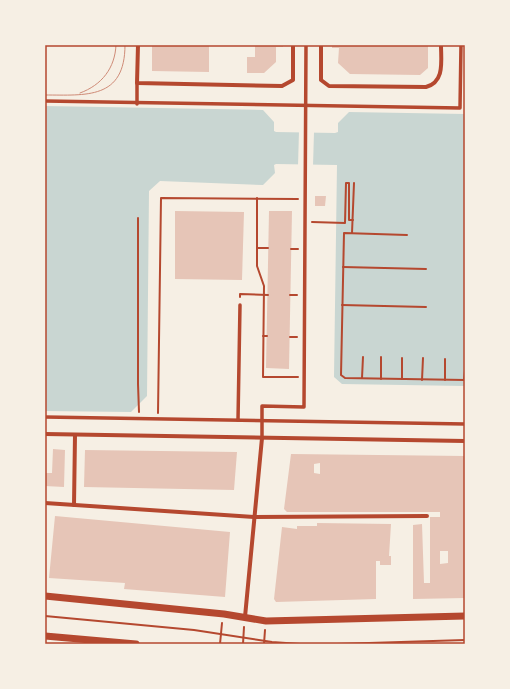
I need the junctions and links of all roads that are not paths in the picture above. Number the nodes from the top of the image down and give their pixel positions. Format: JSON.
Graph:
{"nodes":[{"id":1,"x":138,"y":45,"type":"edge"},
{"id":2,"x":293,"y":45,"type":"edge"},
{"id":3,"x":306,"y":45,"type":"edge"},
{"id":4,"x":321,"y":45,"type":"edge"},
{"id":5,"x":441,"y":45,"type":"edge"},
{"id":6,"x":461,"y":45,"type":"edge"},
{"id":7,"x":137,"y":83,"type":"junction"},
{"id":8,"x":45,"y":101,"type":"edge"},
{"id":9,"x":137,"y":104,"type":"junction"},
{"id":10,"x":306,"y":106,"type":"junction"},
{"id":11,"x":240,"y":305,"type":"dead end"},
{"id":12,"x":45,"y":417,"type":"edge"},
{"id":13,"x":238,"y":420,"type":"junction"},
{"id":14,"x":262,"y":420,"type":"junction"},
{"id":15,"x":465,"y":424,"type":"edge"},
{"id":16,"x":45,"y":434,"type":"edge"},
{"id":17,"x":75,"y":435,"type":"junction"},
{"id":18,"x":262,"y":438,"type":"junction"},
{"id":19,"x":465,"y":441,"type":"edge"},
{"id":20,"x":45,"y":503,"type":"edge"},
{"id":21,"x":74,"y":505,"type":"junction"},
{"id":22,"x":427,"y":516,"type":"dead end"},
{"id":23,"x":254,"y":517,"type":"junction"},
{"id":24,"x":45,"y":596,"type":"edge"},
{"id":25,"x":465,"y":616,"type":"edge"},
{"id":26,"x":245,"y":617,"type":"junction"},
{"id":27,"x":45,"y":636,"type":"edge"},
{"id":28,"x":136,"y":644,"type":"edge"}],
"edges":[{"from":1,"to":7,"type":"street"},
{"from":2,"to":7,"type":"street"},
{"from":3,"to":10,"type":"street"},
{"from":4,"to":5,"type":"street"},
{"from":6,"to":10,"type":"street"},
{"from":7,"to":9,"type":"street"},
{"from":8,"to":9,"type":"street"},
{"from":9,"to":10,"type":"street"},
{"from":10,"to":14,"type":"street"},
{"from":11,"to":13,"type":"street"},
{"from":12,"to":13,"type":"street"},
{"from":13,"to":14,"type":"street"},
{"from":14,"to":15,"type":"street"},
{"from":14,"to":18,"type":"street"},
{"from":16,"to":17,"type":"street"},
{"from":17,"to":18,"type":"street"},
{"from":17,"to":21,"type":"street"},
{"from":18,"to":19,"type":"street"},
{"from":18,"to":23,"type":"street"},
{"from":20,"to":21,"type":"street"},
{"from":21,"to":23,"type":"street"},
{"from":22,"to":23,"type":"street"},
{"from":23,"to":26,"type":"street"},
{"from":24,"to":26,"type":"street"},
{"from":25,"to":26,"type":"street"},
{"from":27,"to":28,"type":"street"}]}
